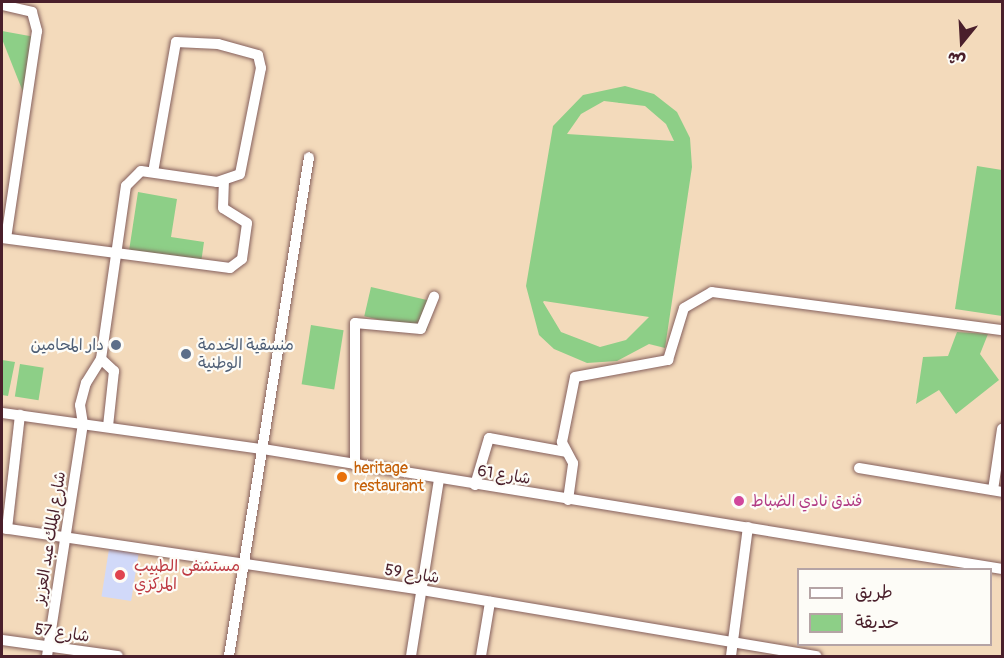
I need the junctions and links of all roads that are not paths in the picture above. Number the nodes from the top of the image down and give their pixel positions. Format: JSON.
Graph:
{"nodes":[{"id":1,"x":2,"y":5,"type":"edge"},
{"id":2,"x":309,"y":157,"type":"dead end"},
{"id":3,"x":153,"y":172,"type":"junction"},
{"id":4,"x":224,"y":182,"type":"junction"},
{"id":5,"x":4,"y":238,"type":"edge"},
{"id":6,"x":116,"y":252,"type":"junction"},
{"id":7,"x":434,"y":296,"type":"dead end"},
{"id":8,"x":1002,"y":330,"type":"edge"},
{"id":9,"x":101,"y":359,"type":"junction"},
{"id":10,"x":2,"y":413,"type":"edge"},
{"id":11,"x":20,"y":416,"type":"junction"},
{"id":12,"x":83,"y":424,"type":"junction"},
{"id":13,"x":108,"y":426,"type":"junction"},
{"id":14,"x":1002,"y":429,"type":"edge"},
{"id":15,"x":263,"y":449,"type":"junction"},
{"id":16,"x":566,"y":452,"type":"junction"},
{"id":17,"x":355,"y":465,"type":"junction"},
{"id":18,"x":859,"y":468,"type":"dead end"},
{"id":19,"x":439,"y":480,"type":"junction"},
{"id":20,"x":475,"y":485,"type":"junction"},
{"id":21,"x":998,"y":491,"type":"edge"},
{"id":22,"x":568,"y":500,"type":"junction"},
{"id":23,"x":748,"y":527,"type":"junction"},
{"id":24,"x":4,"y":528,"type":"edge"},
{"id":25,"x":66,"y":538,"type":"junction"},
{"id":26,"x":244,"y":564,"type":"junction"},
{"id":27,"x":1002,"y":569,"type":"edge"},
{"id":28,"x":421,"y":590,"type":"junction"},
{"id":29,"x":490,"y":602,"type":"junction"},
{"id":30,"x":2,"y":640,"type":"edge"},
{"id":31,"x":732,"y":651,"type":"edge"},
{"id":32,"x":47,"y":652,"type":"edge"},
{"id":33,"x":118,"y":657,"type":"edge"},
{"id":34,"x":229,"y":657,"type":"edge"},
{"id":35,"x":411,"y":657,"type":"edge"},
{"id":36,"x":482,"y":657,"type":"edge"},
{"id":37,"x":817,"y":657,"type":"edge"}],
"edges":[{"from":1,"to":5,"type":"street"},
{"from":2,"to":15,"type":"street"},
{"from":3,"to":4,"type":"street"},
{"from":3,"to":4,"type":"street"},
{"from":3,"to":6,"type":"street"},
{"from":4,"to":6,"type":"street"},
{"from":5,"to":6,"type":"street"},
{"from":6,"to":9,"type":"street"},
{"from":7,"to":17,"type":"street"},
{"from":8,"to":16,"type":"street"},
{"from":9,"to":12,"type":"street","name":"شارع الملك عبد العزيز"},
{"from":9,"to":13,"type":"street"},
{"from":10,"to":11,"type":"street","name":"شارع 61"},
{"from":11,"to":12,"type":"street","name":"شارع 61"},
{"from":11,"to":24,"type":"street"},
{"from":12,"to":13,"type":"street","name":"شارع 61"},
{"from":12,"to":25,"type":"street","name":"شارع الملك عبد العزيز"},
{"from":13,"to":15,"type":"street","name":"شارع 61"},
{"from":14,"to":21,"type":"street"},
{"from":15,"to":17,"type":"street","name":"شارع 61"},
{"from":15,"to":26,"type":"street"},
{"from":16,"to":20,"type":"street"},
{"from":16,"to":22,"type":"street"},
{"from":17,"to":19,"type":"street","name":"شارع 61"},
{"from":18,"to":21,"type":"street"},
{"from":19,"to":20,"type":"street","name":"شارع 61"},
{"from":19,"to":28,"type":"street"},
{"from":20,"to":22,"type":"street","name":"شارع 61"},
{"from":22,"to":23,"type":"street","name":"شارع 61"},
{"from":23,"to":27,"type":"street","name":"شارع 61"},
{"from":23,"to":31,"type":"street"},
{"from":24,"to":25,"type":"street","name":"شارع 59"},
{"from":25,"to":26,"type":"street","name":"شارع 59"},
{"from":25,"to":32,"type":"street","name":"شارع الملك عبد العزيز"},
{"from":26,"to":28,"type":"street","name":"شارع 59"},
{"from":26,"to":34,"type":"street"},
{"from":28,"to":29,"type":"street","name":"شارع 59"},
{"from":28,"to":35,"type":"street"},
{"from":29,"to":31,"type":"street","name":"شارع 59"},
{"from":29,"to":36,"type":"street"},
{"from":30,"to":32,"type":"street","name":"شارع 57"},
{"from":31,"to":37,"type":"street","name":"شارع 59"},
{"from":32,"to":33,"type":"street","name":"شارع 57"}]}
